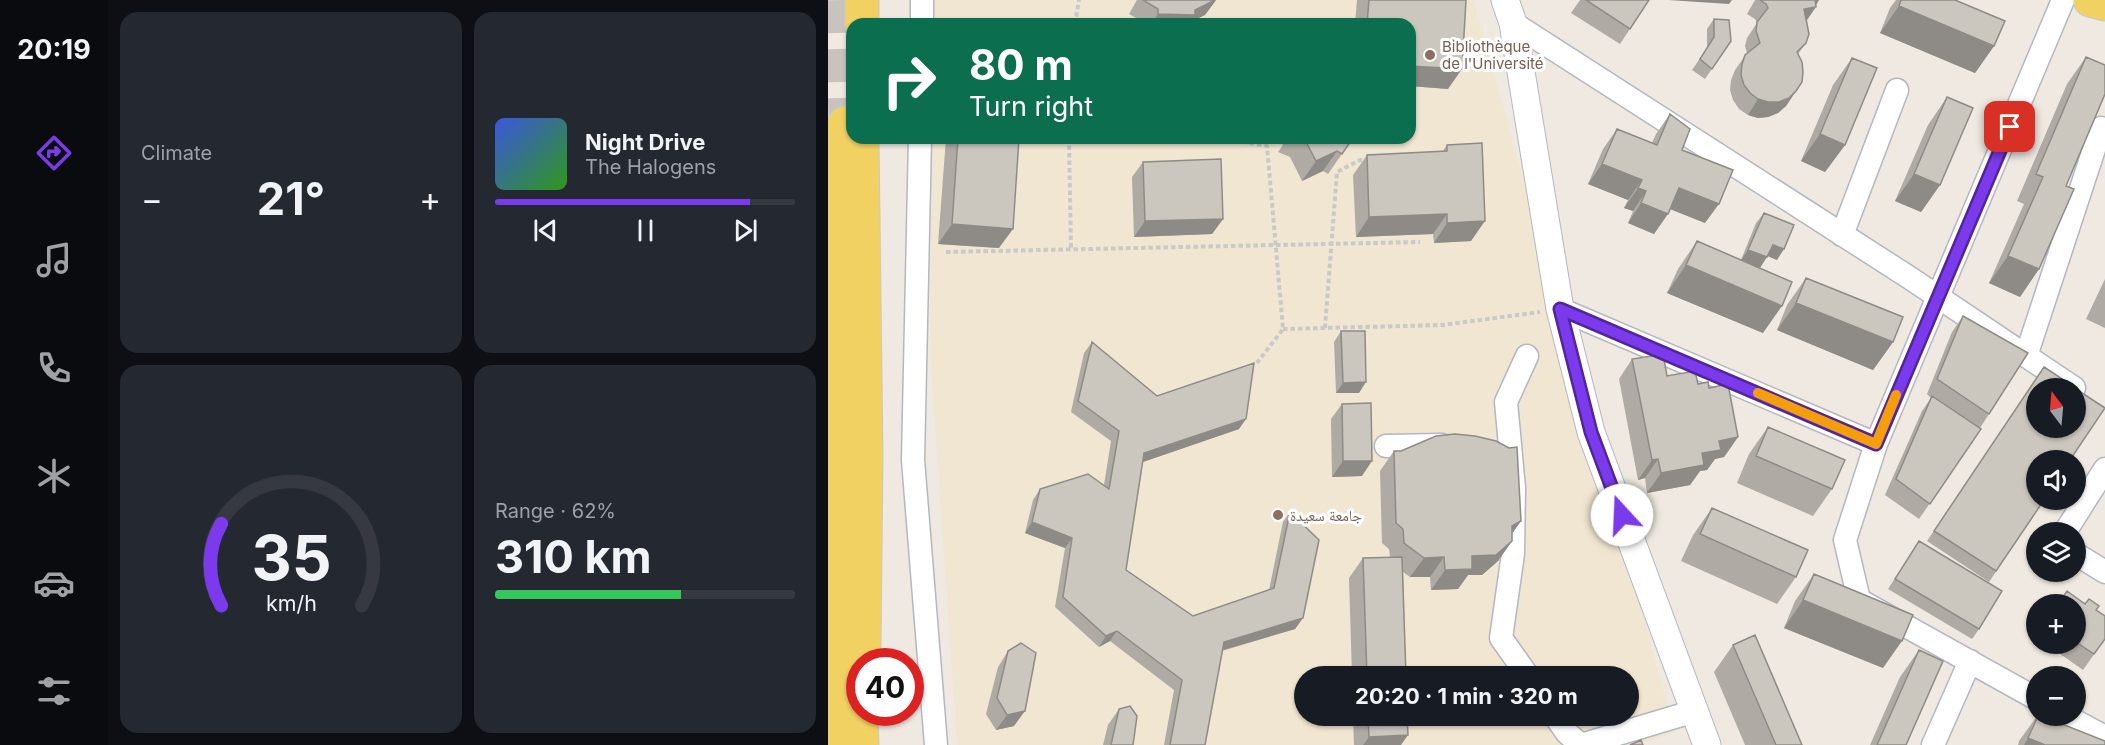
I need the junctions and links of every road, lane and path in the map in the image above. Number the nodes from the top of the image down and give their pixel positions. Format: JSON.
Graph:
{"nodes":[{"id":1,"x":862,"y":0,"type":"edge"},
{"id":2,"x":922,"y":0,"type":"edge"},
{"id":3,"x":1079,"y":0,"type":"edge"},
{"id":4,"x":2063,"y":0,"type":"edge"},
{"id":5,"x":2090,"y":0,"type":"edge"},
{"id":6,"x":2105,"y":4,"type":"edge"},
{"id":7,"x":1509,"y":12,"type":"edge"},
{"id":8,"x":862,"y":18,"type":"edge"},
{"id":9,"x":922,"y":18,"type":"edge"},
{"id":10,"x":1076,"y":18,"type":"edge"},
{"id":11,"x":1897,"y":90,"type":"dead end"},
{"id":12,"x":2105,"y":130,"type":"edge"},
{"id":13,"x":846,"y":133,"type":"tunnel mouth"},
{"id":14,"x":847,"y":144,"type":"tunnel mouth"},
{"id":15,"x":862,"y":144,"type":"tunnel mouth"},
{"id":16,"x":920,"y":144,"type":"edge"},
{"id":17,"x":1069,"y":144,"type":"edge"},
{"id":18,"x":1255,"y":144,"type":"edge"},
{"id":19,"x":1371,"y":160,"type":"edge"},
{"id":20,"x":1842,"y":235,"type":"junction"},
{"id":21,"x":1420,"y":242,"type":"dead end"},
{"id":22,"x":1332,"y":244,"type":"junction"},
{"id":23,"x":1276,"y":245,"type":"junction"},
{"id":24,"x":1071,"y":250,"type":"junction"},
{"id":25,"x":946,"y":252,"type":"dead end"},
{"id":26,"x":1938,"y":297,"type":"junction"},
{"id":27,"x":1560,"y":309,"type":"junction"},
{"id":28,"x":1325,"y":328,"type":"junction"},
{"id":29,"x":1283,"y":329,"type":"junction"},
{"id":30,"x":1527,"y":356,"type":"dead end"},
{"id":31,"x":2026,"y":356,"type":"junction"},
{"id":32,"x":1257,"y":363,"type":"dead end"},
{"id":33,"x":2059,"y":378,"type":"edge"},
{"id":34,"x":2086,"y":397,"type":"edge"},
{"id":35,"x":2095,"y":403,"type":"edge"},
{"id":36,"x":1510,"y":443,"type":"junction"},
{"id":37,"x":1876,"y":444,"type":"junction"},
{"id":38,"x":1386,"y":446,"type":"dead end"},
{"id":39,"x":2105,"y":469,"type":"edge"},
{"id":40,"x":2071,"y":522,"type":"edge"},
{"id":41,"x":2086,"y":560,"type":"edge"},
{"id":42,"x":2105,"y":572,"type":"edge"},
{"id":43,"x":828,"y":589,"type":"edge"},
{"id":44,"x":859,"y":648,"type":"edge"},
{"id":45,"x":863,"y":648,"type":"edge"},
{"id":46,"x":1970,"y":661,"type":"junction"},
{"id":47,"x":1521,"y":666,"type":"edge"},
{"id":48,"x":2026,"y":693,"type":"edge"},
{"id":49,"x":1695,"y":711,"type":"junction"},
{"id":50,"x":862,"y":726,"type":"edge"},
{"id":51,"x":1562,"y":726,"type":"edge"},
{"id":52,"x":2085,"y":726,"type":"edge"},
{"id":53,"x":2105,"y":737,"type":"edge"},
{"id":54,"x":836,"y":745,"type":"edge"},
{"id":55,"x":862,"y":745,"type":"edge"},
{"id":56,"x":936,"y":745,"type":"edge"},
{"id":57,"x":1581,"y":745,"type":"edge"},
{"id":58,"x":1707,"y":745,"type":"edge"},
{"id":59,"x":1933,"y":745,"type":"edge"}],
"edges":[{"from":1,"to":8,"type":"main road"},
{"from":2,"to":9,"type":"street"},
{"from":3,"to":10,"type":"path"},
{"from":4,"to":26,"type":"street"},
{"from":5,"to":6,"type":"main road"},
{"from":7,"to":20,"type":"street"},
{"from":7,"to":27,"type":"street"},
{"from":11,"to":20,"type":"street"},
{"from":12,"to":31,"type":"street"},
{"from":13,"to":54,"type":"main road"},
{"from":14,"to":44,"type":"main road"},
{"from":15,"to":45,"type":"main road"},
{"from":16,"to":56,"type":"street"},
{"from":17,"to":24,"type":"path"},
{"from":18,"to":23,"type":"path"},
{"from":19,"to":22,"type":"path"},
{"from":20,"to":26,"type":"street"},
{"from":21,"to":22,"type":"path"},
{"from":22,"to":23,"type":"path"},
{"from":22,"to":28,"type":"path"},
{"from":23,"to":24,"type":"path"},
{"from":23,"to":29,"type":"path"},
{"from":24,"to":25,"type":"path"},
{"from":26,"to":31,"type":"street"},
{"from":26,"to":37,"type":"street"},
{"from":27,"to":28,"type":"path"},
{"from":27,"to":37,"type":"street"},
{"from":27,"to":49,"type":"street"},
{"from":28,"to":29,"type":"path"},
{"from":29,"to":32,"type":"path"},
{"from":30,"to":36,"type":"street"},
{"from":31,"to":33,"type":"street"},
{"from":34,"to":35,"type":"street"},
{"from":36,"to":38,"type":"street"},
{"from":36,"to":47,"type":"street"},
{"from":37,"to":46,"type":"street"},
{"from":39,"to":40,"type":"street"},
{"from":41,"to":42,"type":"street"},
{"from":43,"to":54,"type":"main road"},
{"from":46,"to":48,"type":"street"},
{"from":46,"to":59,"type":"street"},
{"from":49,"to":57,"type":"street"},
{"from":49,"to":58,"type":"street"},
{"from":50,"to":55,"type":"main road"},
{"from":51,"to":57,"type":"street"},
{"from":52,"to":53,"type":"street"}]}
